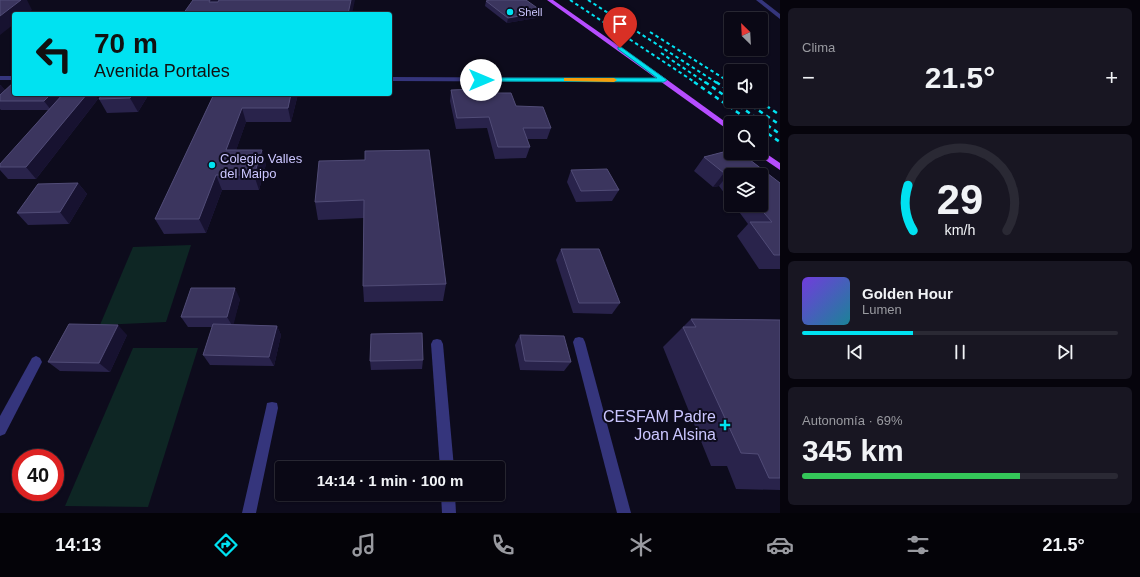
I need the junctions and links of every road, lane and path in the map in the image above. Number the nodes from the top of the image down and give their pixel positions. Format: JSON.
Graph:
{"nodes":[{"id":1,"x":550,"y":0,"type":"edge"},
{"id":2,"x":759,"y":0,"type":"edge"},
{"id":3,"x":780,"y":17,"type":"edge"},
{"id":4,"x":0,"y":78,"type":"edge"},
{"id":5,"x":12,"y":78,"type":"edge"},
{"id":6,"x":392,"y":79,"type":"edge"},
{"id":7,"x":664,"y":80,"type":"junction"},
{"id":8,"x":724,"y":125,"type":"edge"},
{"id":9,"x":768,"y":158,"type":"edge"},
{"id":10,"x":780,"y":167,"type":"edge"},
{"id":11,"x":579,"y":342,"type":"dead end"},
{"id":12,"x":437,"y":344,"type":"dead end"},
{"id":13,"x":36,"y":362,"type":"dead end"},
{"id":14,"x":272,"y":408,"type":"dead end"},
{"id":15,"x":0,"y":429,"type":"edge"},
{"id":16,"x":446,"y":461,"type":"edge"},
{"id":17,"x":448,"y":501,"type":"edge"},
{"id":18,"x":249,"y":513,"type":"edge"},
{"id":19,"x":449,"y":513,"type":"edge"},
{"id":20,"x":624,"y":513,"type":"edge"}],
"edges":[{"from":1,"to":7,"type":"main road"},
{"from":2,"to":3,"type":"street"},
{"from":4,"to":5,"type":"street"},
{"from":6,"to":7,"type":"street"},
{"from":7,"to":8,"type":"main road"},
{"from":9,"to":10,"type":"main road"},
{"from":11,"to":20,"type":"street"},
{"from":12,"to":16,"type":"street"},
{"from":13,"to":15,"type":"street"},
{"from":14,"to":18,"type":"street"},
{"from":17,"to":19,"type":"street"}]}
